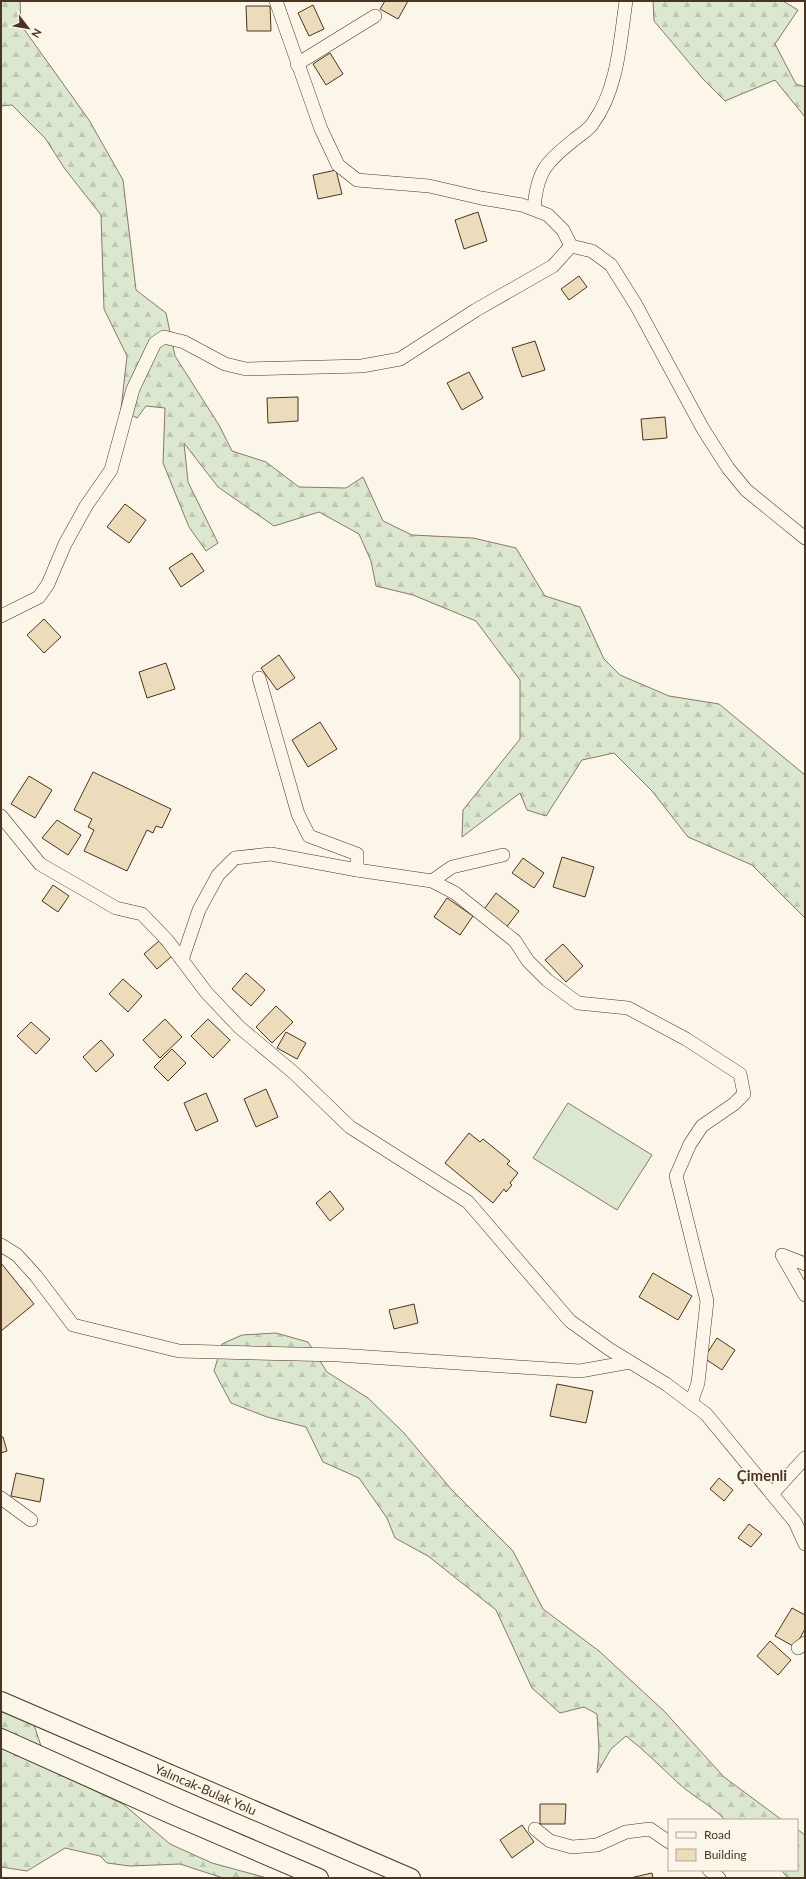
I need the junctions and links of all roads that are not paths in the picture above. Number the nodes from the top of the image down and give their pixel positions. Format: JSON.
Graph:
{"nodes":[{"id":1,"x":276,"y":1,"type":"edge"},
{"id":2,"x":626,"y":1,"type":"edge"},
{"id":3,"x":375,"y":16,"type":"dead end"},
{"id":4,"x":297,"y":64,"type":"junction"},
{"id":5,"x":534,"y":209,"type":"junction"},
{"id":6,"x":571,"y":246,"type":"junction"},
{"id":7,"x":805,"y":538,"type":"edge"},
{"id":8,"x":1,"y":616,"type":"edge"},
{"id":9,"x":259,"y":678,"type":"dead end"},
{"id":10,"x":1,"y":816,"type":"edge"},
{"id":11,"x":503,"y":855,"type":"dead end"},
{"id":12,"x":357,"y":870,"type":"junction"},
{"id":13,"x":432,"y":881,"type":"junction"},
{"id":14,"x":182,"y":960,"type":"junction"},
{"id":15,"x":1,"y":1246,"type":"edge"},
{"id":16,"x":805,"y":1264,"type":"edge"},
{"id":17,"x":805,"y":1294,"type":"edge"},
{"id":18,"x":630,"y":1362,"type":"junction"},
{"id":19,"x":691,"y":1402,"type":"junction"},
{"id":20,"x":805,"y":1458,"type":"edge"},
{"id":21,"x":772,"y":1494,"type":"junction"},
{"id":22,"x":1,"y":1498,"type":"edge"},
{"id":23,"x":31,"y":1520,"type":"dead end"},
{"id":24,"x":805,"y":1544,"type":"edge"},
{"id":25,"x":1,"y":1701,"type":"edge"},
{"id":26,"x":1,"y":1738,"type":"edge"},
{"id":27,"x":535,"y":1829,"type":"dead end"},
{"id":28,"x":668,"y":1841,"type":"edge"},
{"id":29,"x":709,"y":1871,"type":"edge"},
{"id":30,"x":319,"y":1878,"type":"edge"},
{"id":31,"x":411,"y":1878,"type":"edge"},
{"id":32,"x":719,"y":1878,"type":"edge"}],
"edges":[{"from":1,"to":4,"type":"street"},
{"from":2,"to":5,"type":"street"},
{"from":3,"to":4,"type":"street"},
{"from":4,"to":5,"type":"street"},
{"from":5,"to":6,"type":"street"},
{"from":6,"to":7,"type":"street"},
{"from":6,"to":8,"type":"street"},
{"from":9,"to":12,"type":"street"},
{"from":10,"to":14,"type":"street"},
{"from":11,"to":13,"type":"street"},
{"from":12,"to":13,"type":"street"},
{"from":12,"to":14,"type":"street"},
{"from":13,"to":19,"type":"street"},
{"from":14,"to":18,"type":"street"},
{"from":15,"to":18,"type":"street"},
{"from":16,"to":17,"type":"street"},
{"from":18,"to":19,"type":"street"},
{"from":19,"to":21,"type":"street"},
{"from":20,"to":21,"type":"street"},
{"from":21,"to":24,"type":"street"},
{"from":22,"to":23,"type":"street"},
{"from":25,"to":31,"type":"main road","name":"Yalıncak-Bulak Yolu"},
{"from":26,"to":30,"type":"main road"},
{"from":27,"to":28,"type":"street"},
{"from":29,"to":32,"type":"street"}]}
